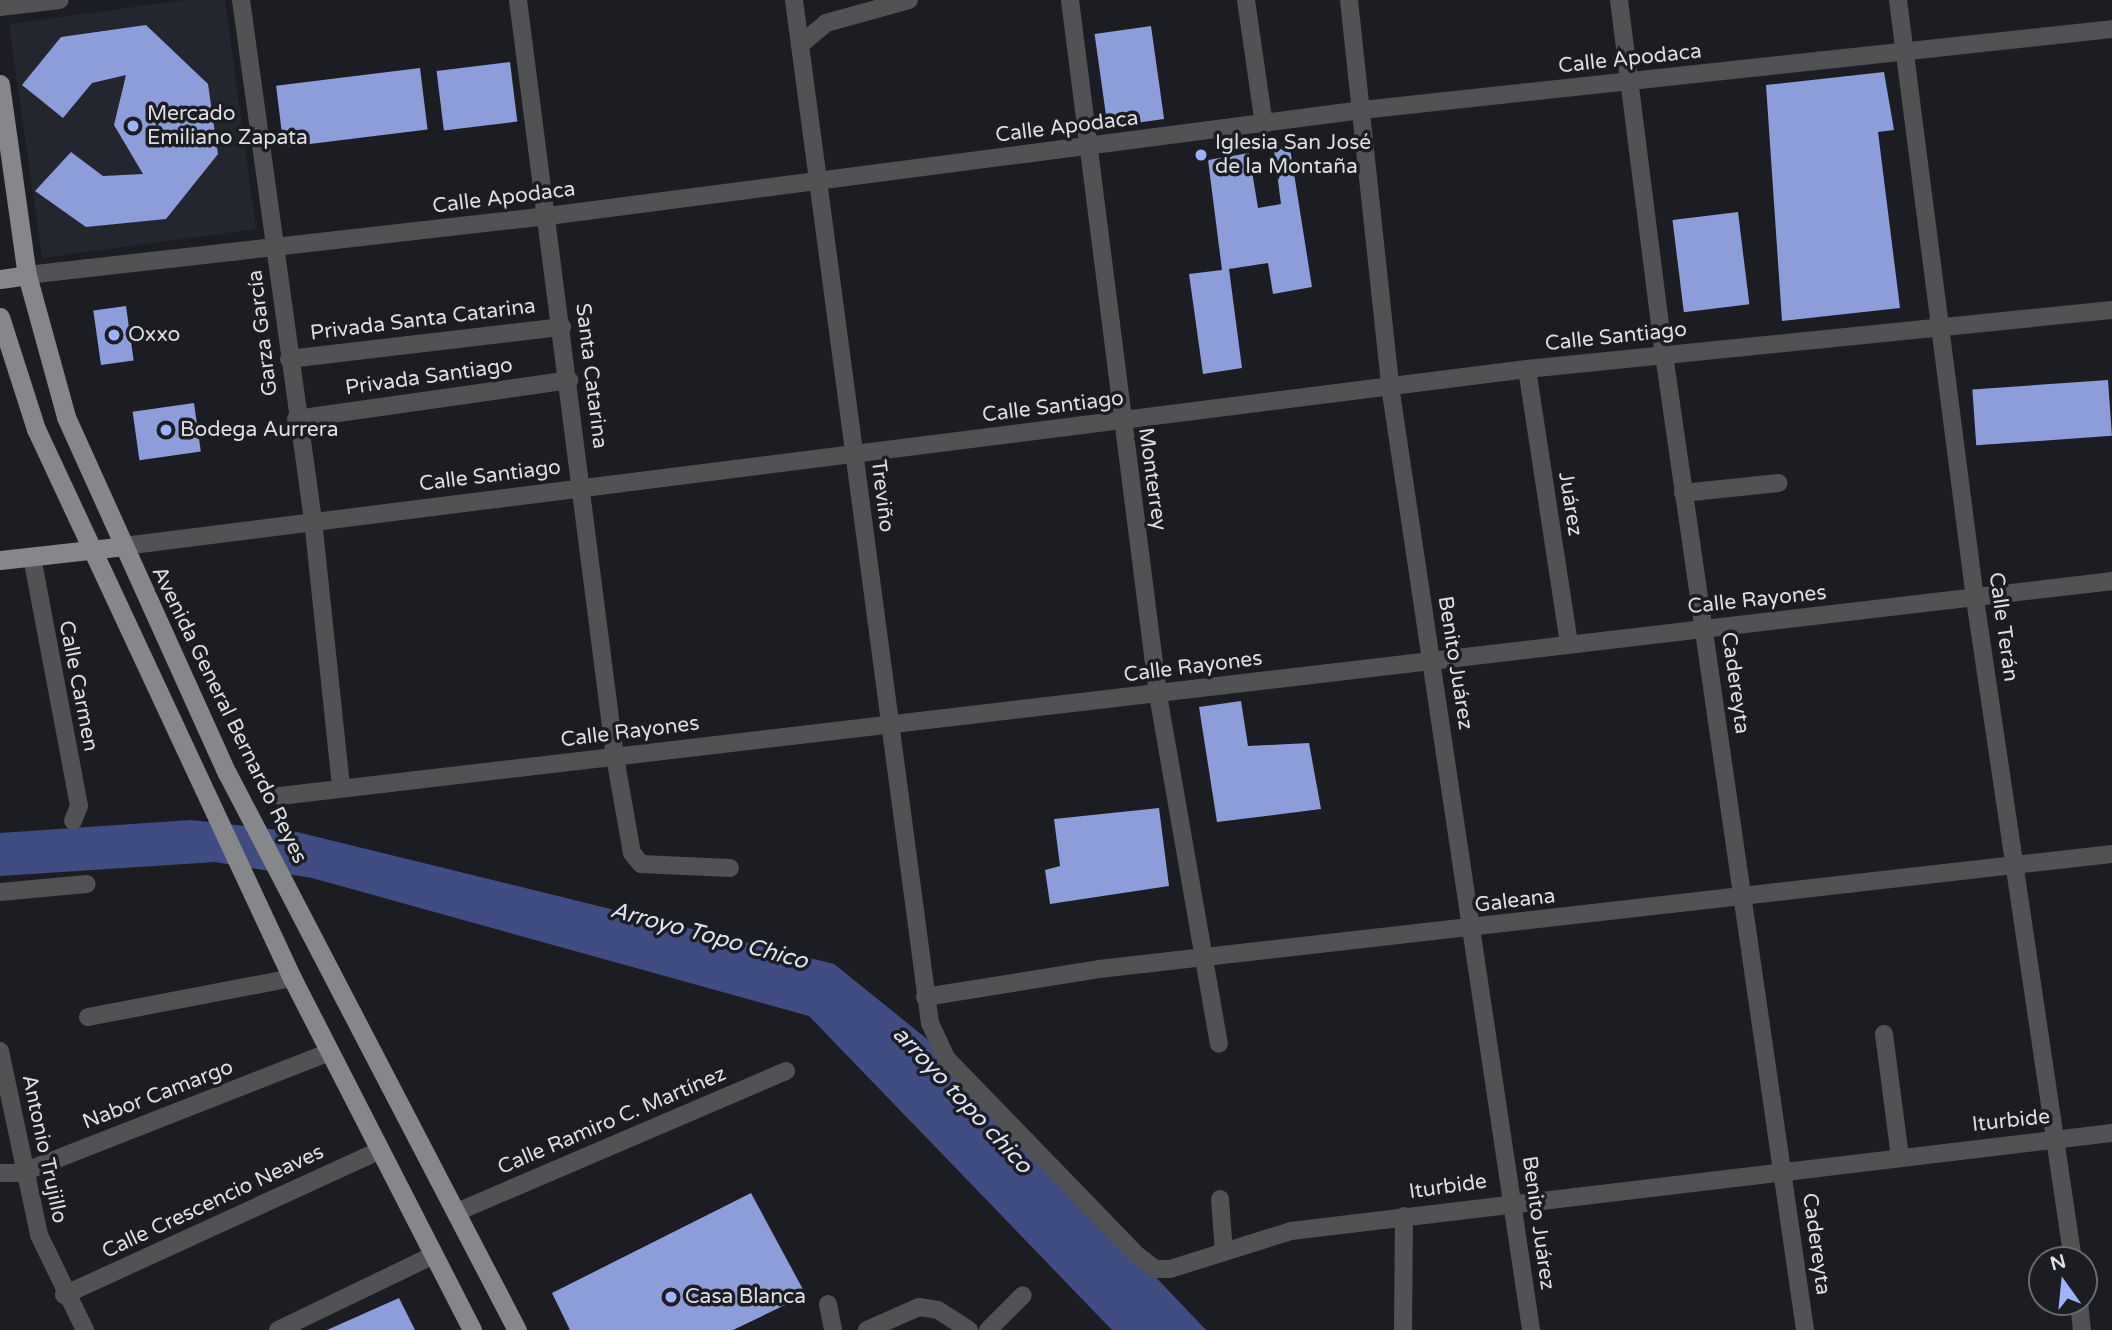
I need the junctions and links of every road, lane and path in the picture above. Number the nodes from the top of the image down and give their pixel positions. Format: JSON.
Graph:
{"nodes":[{"id":1,"x":60,"y":0,"type":"edge"},
{"id":2,"x":241,"y":0,"type":"edge"},
{"id":3,"x":518,"y":0,"type":"edge"},
{"id":4,"x":794,"y":0,"type":"edge"},
{"id":5,"x":909,"y":0,"type":"edge"},
{"id":6,"x":1070,"y":0,"type":"edge"},
{"id":7,"x":1246,"y":0,"type":"edge"},
{"id":8,"x":1349,"y":0,"type":"edge"},
{"id":9,"x":1619,"y":0,"type":"edge"},
{"id":10,"x":1898,"y":0,"type":"edge"},
{"id":11,"x":0,"y":7,"type":"edge"},
{"id":12,"x":2112,"y":29,"type":"edge"},
{"id":13,"x":800,"y":45,"type":"junction"},
{"id":14,"x":1904,"y":52,"type":"junction"},
{"id":15,"x":1629,"y":82,"type":"junction"},
{"id":16,"x":0,"y":84,"type":"edge"},
{"id":17,"x":1362,"y":110,"type":"junction"},
{"id":18,"x":1264,"y":125,"type":"junction"},
{"id":19,"x":1085,"y":149,"type":"junction"},
{"id":20,"x":817,"y":179,"type":"junction"},
{"id":21,"x":548,"y":216,"type":"junction"},
{"id":22,"x":276,"y":248,"type":"junction"},
{"id":23,"x":27,"y":275,"type":"junction"},
{"id":24,"x":0,"y":279,"type":"edge"},
{"id":25,"x":2112,"y":310,"type":"edge"},
{"id":26,"x":0,"y":317,"type":"edge"},
{"id":27,"x":562,"y":327,"type":"junction"},
{"id":28,"x":1942,"y":329,"type":"junction"},
{"id":29,"x":1664,"y":355,"type":"junction"},
{"id":30,"x":289,"y":359,"type":"junction"},
{"id":31,"x":1527,"y":369,"type":"junction"},
{"id":32,"x":569,"y":380,"type":"junction"},
{"id":33,"x":1390,"y":386,"type":"junction"},
{"id":34,"x":296,"y":419,"type":"junction"},
{"id":35,"x":1122,"y":423,"type":"junction"},
{"id":36,"x":854,"y":453,"type":"junction"},
{"id":37,"x":1778,"y":483,"type":"dead end"},
{"id":38,"x":582,"y":488,"type":"junction"},
{"id":39,"x":1683,"y":493,"type":"junction"},
{"id":40,"x":313,"y":520,"type":"junction"},
{"id":41,"x":124,"y":546,"type":"junction"},
{"id":42,"x":92,"y":551,"type":"junction"},
{"id":43,"x":33,"y":557,"type":"junction"},
{"id":44,"x":0,"y":560,"type":"edge"},
{"id":45,"x":2112,"y":581,"type":"edge"},
{"id":46,"x":1975,"y":599,"type":"junction"},
{"id":47,"x":1705,"y":628,"type":"junction"},
{"id":48,"x":1569,"y":645,"type":"junction"},
{"id":49,"x":1432,"y":660,"type":"junction"},
{"id":50,"x":1158,"y":695,"type":"junction"},
{"id":51,"x":889,"y":725,"type":"junction"},
{"id":52,"x":615,"y":757,"type":"junction"},
{"id":53,"x":341,"y":787,"type":"junction"},
{"id":54,"x":280,"y":796,"type":"dead end"},
{"id":55,"x":73,"y":821,"type":"dead end"},
{"id":56,"x":2112,"y":854,"type":"edge"},
{"id":57,"x":2015,"y":866,"type":"junction"},
{"id":58,"x":730,"y":868,"type":"dead end"},
{"id":59,"x":87,"y":884,"type":"dead end"},
{"id":60,"x":0,"y":892,"type":"edge"},
{"id":61,"x":1744,"y":900,"type":"junction"},
{"id":62,"x":1472,"y":929,"type":"junction"},
{"id":63,"x":1203,"y":961,"type":"junction"},
{"id":64,"x":292,"y":978,"type":"junction"},
{"id":65,"x":925,"y":997,"type":"junction"},
{"id":66,"x":88,"y":1017,"type":"dead end"},
{"id":67,"x":1884,"y":1034,"type":"dead end"},
{"id":68,"x":1219,"y":1044,"type":"dead end"},
{"id":69,"x":0,"y":1051,"type":"edge"},
{"id":70,"x":330,"y":1052,"type":"junction"},
{"id":71,"x":786,"y":1071,"type":"dead end"},
{"id":72,"x":2112,"y":1133,"type":"edge"},
{"id":73,"x":2057,"y":1139,"type":"junction"},
{"id":74,"x":380,"y":1150,"type":"junction"},
{"id":75,"x":1900,"y":1157,"type":"junction"},
{"id":76,"x":1782,"y":1171,"type":"junction"},
{"id":77,"x":0,"y":1173,"type":"edge"},
{"id":78,"x":21,"y":1173,"type":"junction"},
{"id":79,"x":1220,"y":1199,"type":"dead end"},
{"id":80,"x":1512,"y":1202,"type":"junction"},
{"id":81,"x":457,"y":1212,"type":"junction"},
{"id":82,"x":1404,"y":1216,"type":"junction"},
{"id":83,"x":2071,"y":1246,"type":"edge"},
{"id":84,"x":1224,"y":1252,"type":"junction"},
{"id":85,"x":434,"y":1255,"type":"junction"},
{"id":86,"x":64,"y":1295,"type":"junction"},
{"id":87,"x":1023,"y":1295,"type":"dead end"},
{"id":88,"x":828,"y":1304,"type":"dead end"},
{"id":89,"x":85,"y":1330,"type":"edge"},
{"id":90,"x":278,"y":1330,"type":"edge"},
{"id":91,"x":472,"y":1330,"type":"edge"},
{"id":92,"x":517,"y":1330,"type":"edge"},
{"id":93,"x":833,"y":1330,"type":"edge"},
{"id":94,"x":867,"y":1330,"type":"edge"},
{"id":95,"x":969,"y":1330,"type":"edge"},
{"id":96,"x":988,"y":1330,"type":"edge"},
{"id":97,"x":1403,"y":1330,"type":"edge"},
{"id":98,"x":1531,"y":1330,"type":"edge"},
{"id":99,"x":1805,"y":1330,"type":"edge"}],
"edges":[{"from":1,"to":11,"type":"street"},
{"from":2,"to":22,"type":"street","name":"Garza García"},
{"from":3,"to":21,"type":"street","name":"Santa Catarina"},
{"from":4,"to":13,"type":"street","name":"Treviño"},
{"from":5,"to":13,"type":"street"},
{"from":6,"to":19,"type":"street","name":"Monterrey"},
{"from":7,"to":18,"type":"street"},
{"from":8,"to":17,"type":"street","name":"Benito Juárez"},
{"from":9,"to":15,"type":"street","name":"Cadereyta"},
{"from":10,"to":14,"type":"street","name":"Calle Terán"},
{"from":12,"to":14,"type":"street","name":"Calle Apodaca"},
{"from":13,"to":20,"type":"street","name":"Treviño"},
{"from":14,"to":15,"type":"street","name":"Calle Apodaca"},
{"from":14,"to":28,"type":"street","name":"Calle Terán"},
{"from":15,"to":17,"type":"street","name":"Calle Apodaca"},
{"from":15,"to":29,"type":"street","name":"Cadereyta"},
{"from":16,"to":23,"type":"main road","name":"Avenida General Bernardo Reyes"},
{"from":17,"to":18,"type":"street","name":"Calle Apodaca"},
{"from":17,"to":33,"type":"street","name":"Benito Juárez"},
{"from":18,"to":19,"type":"street","name":"Calle Apodaca"},
{"from":19,"to":20,"type":"street","name":"Calle Apodaca"},
{"from":19,"to":35,"type":"street","name":"Monterrey"},
{"from":20,"to":21,"type":"street","name":"Calle Apodaca"},
{"from":20,"to":36,"type":"street","name":"Treviño"},
{"from":21,"to":22,"type":"street","name":"Calle Apodaca"},
{"from":21,"to":27,"type":"street","name":"Santa Catarina"},
{"from":22,"to":23,"type":"street","name":"Calle Apodaca"},
{"from":22,"to":30,"type":"street","name":"Garza García"},
{"from":23,"to":24,"type":"main road"},
{"from":23,"to":41,"type":"main road","name":"Avenida General Bernardo Reyes"},
{"from":25,"to":28,"type":"street","name":"Calle Santiago"},
{"from":26,"to":42,"type":"main road"},
{"from":27,"to":30,"type":"street","name":"Privada Santa Catarina"},
{"from":27,"to":32,"type":"street","name":"Santa Catarina"},
{"from":28,"to":29,"type":"street","name":"Calle Santiago"},
{"from":28,"to":46,"type":"street","name":"Calle Terán"},
{"from":29,"to":31,"type":"street","name":"Calle Santiago"},
{"from":29,"to":39,"type":"street","name":"Cadereyta"},
{"from":30,"to":34,"type":"street","name":"Garza García"},
{"from":31,"to":33,"type":"street","name":"Calle Santiago"},
{"from":31,"to":48,"type":"street","name":"Juárez"},
{"from":32,"to":34,"type":"street","name":"Privada Santiago"},
{"from":32,"to":38,"type":"street","name":"Santa Catarina"},
{"from":33,"to":35,"type":"street","name":"Calle Santiago"},
{"from":33,"to":49,"type":"street","name":"Benito Juárez"},
{"from":34,"to":40,"type":"street","name":"Garza García"},
{"from":35,"to":36,"type":"street","name":"Calle Santiago"},
{"from":35,"to":50,"type":"street","name":"Monterrey"},
{"from":36,"to":38,"type":"street","name":"Calle Santiago"},
{"from":36,"to":51,"type":"street","name":"Treviño"},
{"from":37,"to":39,"type":"street"},
{"from":38,"to":40,"type":"street","name":"Calle Santiago"},
{"from":38,"to":52,"type":"street","name":"Santa Catarina"},
{"from":39,"to":47,"type":"street","name":"Cadereyta"},
{"from":40,"to":41,"type":"street","name":"Calle Santiago"},
{"from":40,"to":53,"type":"street","name":"Garza García"},
{"from":41,"to":42,"type":"main road","name":"Calle Santiago"},
{"from":41,"to":81,"type":"main road","name":"Avenida General Bernardo Reyes"},
{"from":42,"to":43,"type":"main road","name":"Calle Santiago"},
{"from":42,"to":64,"type":"main road"},
{"from":43,"to":44,"type":"main road","name":"Calle Santiago"},
{"from":43,"to":55,"type":"street","name":"Calle Carmen"},
{"from":45,"to":46,"type":"street","name":"Calle Rayones"},
{"from":46,"to":47,"type":"street","name":"Calle Rayones"},
{"from":46,"to":57,"type":"street","name":"Calle Terán"},
{"from":47,"to":48,"type":"street","name":"Calle Rayones"},
{"from":47,"to":61,"type":"street","name":"Cadereyta"},
{"from":48,"to":49,"type":"street","name":"Calle Rayones"},
{"from":49,"to":50,"type":"street","name":"Calle Rayones"},
{"from":49,"to":62,"type":"street","name":"Benito Juárez"},
{"from":50,"to":51,"type":"street","name":"Calle Rayones"},
{"from":50,"to":63,"type":"street","name":"Monterrey"},
{"from":51,"to":52,"type":"street","name":"Calle Rayones"},
{"from":51,"to":65,"type":"street","name":"Treviño"},
{"from":52,"to":53,"type":"street","name":"Calle Rayones"},
{"from":52,"to":58,"type":"street","name":"Santa Catarina"},
{"from":53,"to":54,"type":"street","name":"Calle Rayones"},
{"from":56,"to":57,"type":"street","name":"Galeana"},
{"from":57,"to":61,"type":"street","name":"Galeana"},
{"from":57,"to":73,"type":"street","name":"Calle Terán"},
{"from":59,"to":60,"type":"street"},
{"from":61,"to":62,"type":"street","name":"Galeana"},
{"from":61,"to":76,"type":"street","name":"Cadereyta"},
{"from":62,"to":63,"type":"street","name":"Galeana"},
{"from":62,"to":80,"type":"street","name":"Benito Juárez"},
{"from":63,"to":65,"type":"street","name":"Galeana"},
{"from":63,"to":68,"type":"street","name":"Monterrey"},
{"from":64,"to":66,"type":"street"},
{"from":64,"to":70,"type":"main road"},
{"from":65,"to":84,"type":"street","name":"Iturbide"},
{"from":67,"to":75,"type":"street"},
{"from":69,"to":78,"type":"street","name":"Antonio Trujillo"},
{"from":70,"to":74,"type":"main road"},
{"from":70,"to":78,"type":"street","name":"Nabor Camargo"},
{"from":71,"to":81,"type":"street","name":"Calle Ramiro C. Martínez"},
{"from":72,"to":73,"type":"street","name":"Iturbide"},
{"from":73,"to":75,"type":"street","name":"Iturbide"},
{"from":73,"to":83,"type":"street","name":"Calle Terán"},
{"from":74,"to":85,"type":"main road"},
{"from":74,"to":86,"type":"street","name":"Calle Crescencio Neaves"},
{"from":75,"to":76,"type":"street","name":"Iturbide"},
{"from":76,"to":80,"type":"street","name":"Iturbide"},
{"from":76,"to":99,"type":"street","name":"Cadereyta"},
{"from":77,"to":78,"type":"street","name":"Nabor Camargo"},
{"from":78,"to":86,"type":"street","name":"Antonio Trujillo"},
{"from":79,"to":84,"type":"street"},
{"from":80,"to":82,"type":"street","name":"Iturbide"},
{"from":80,"to":98,"type":"street","name":"Benito Juárez"},
{"from":81,"to":92,"type":"main road","name":"Avenida General Bernardo Reyes"},
{"from":82,"to":84,"type":"street","name":"Iturbide"},
{"from":82,"to":97,"type":"street"},
{"from":85,"to":90,"type":"street"},
{"from":85,"to":91,"type":"main road"},
{"from":86,"to":89,"type":"street","name":"Antonio Trujillo"},
{"from":87,"to":96,"type":"street"},
{"from":88,"to":93,"type":"street"},
{"from":94,"to":95,"type":"street"}]}
